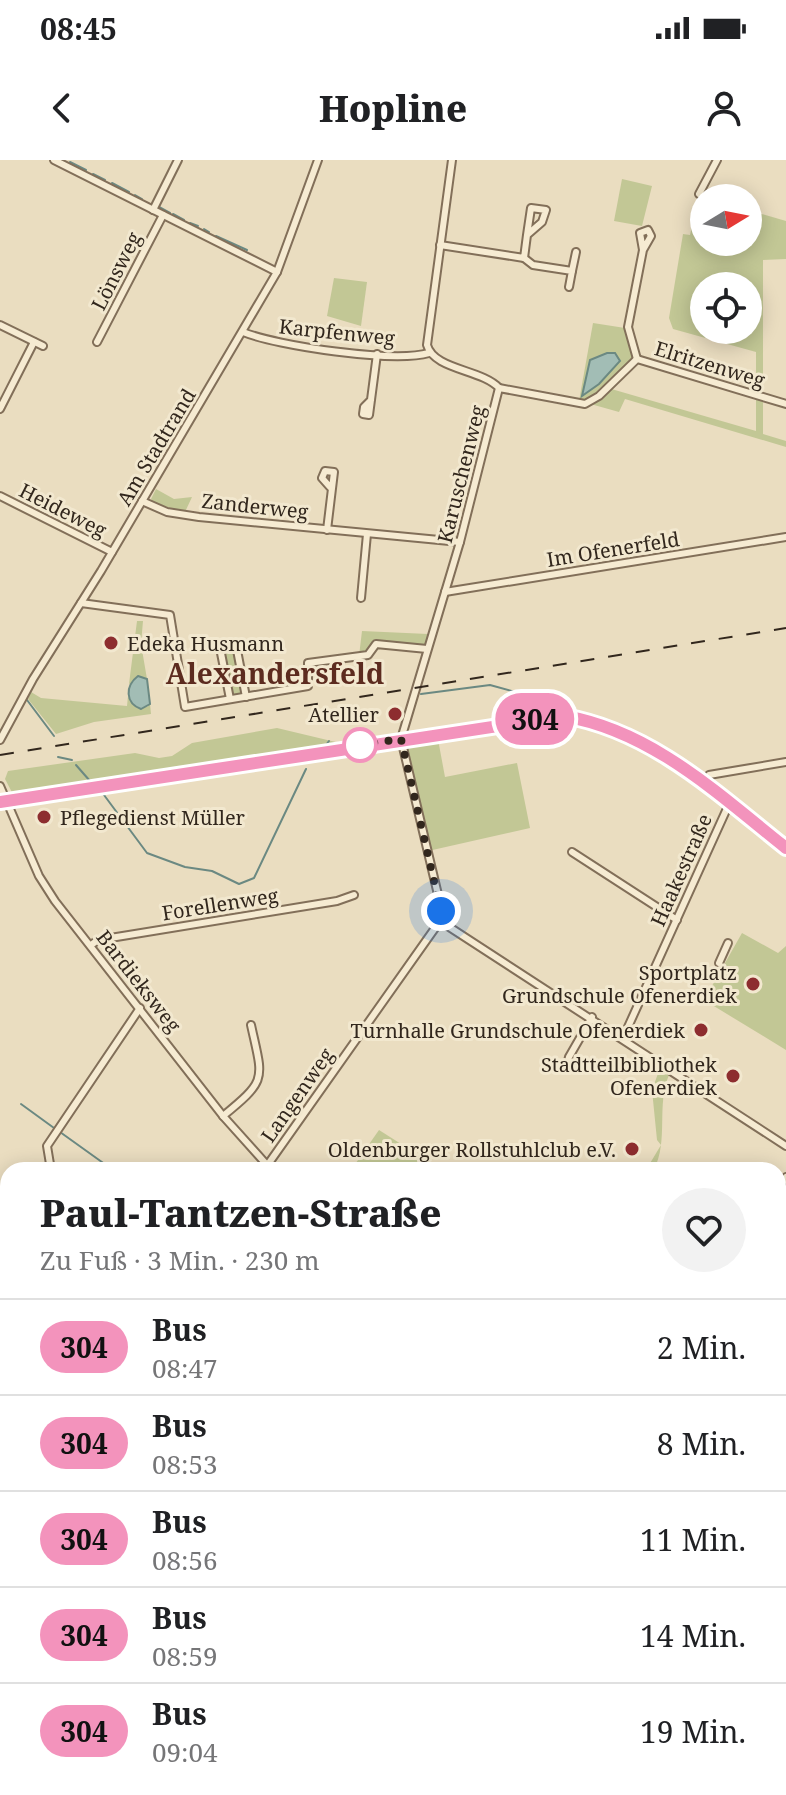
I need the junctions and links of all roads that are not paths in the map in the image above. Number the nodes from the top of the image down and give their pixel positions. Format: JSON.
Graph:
{"nodes":[{"id":1,"x":54,"y":160,"type":"edge"},
{"id":2,"x":178,"y":160,"type":"edge"},
{"id":3,"x":318,"y":160,"type":"edge"},
{"id":4,"x":452,"y":160,"type":"edge"},
{"id":5,"x":717,"y":160,"type":"edge"},
{"id":6,"x":704,"y":184,"type":"edge"},
{"id":7,"x":153,"y":210,"type":"junction"},
{"id":8,"x":163,"y":215,"type":"junction"},
{"id":9,"x":527,"y":235,"type":"dead end"},
{"id":10,"x":440,"y":245,"type":"junction"},
{"id":11,"x":643,"y":250,"type":"dead end"},
{"id":12,"x":576,"y":252,"type":"dead end"},
{"id":13,"x":524,"y":258,"type":"junction"},
{"id":14,"x":572,"y":271,"type":"junction"},
{"id":15,"x":277,"y":272,"type":"junction"},
{"id":16,"x":569,"y":287,"type":"dead end"},
{"id":17,"x":0,"y":325,"type":"edge"},
{"id":18,"x":243,"y":332,"type":"junction"},
{"id":19,"x":34,"y":342,"type":"junction"},
{"id":20,"x":97,"y":342,"type":"dead end"},
{"id":21,"x":43,"y":346,"type":"dead end"},
{"id":22,"x":429,"y":353,"type":"junction"},
{"id":23,"x":377,"y":354,"type":"junction"},
{"id":24,"x":637,"y":359,"type":"junction"},
{"id":25,"x":499,"y":388,"type":"junction"},
{"id":26,"x":371,"y":400,"type":"dead end"},
{"id":27,"x":786,"y":404,"type":"edge"},
{"id":28,"x":0,"y":409,"type":"edge"},
{"id":29,"x":330,"y":487,"type":"dead end"},
{"id":30,"x":0,"y":496,"type":"edge"},
{"id":31,"x":142,"y":501,"type":"junction"},
{"id":32,"x":327,"y":530,"type":"junction"},
{"id":33,"x":367,"y":534,"type":"junction"},
{"id":34,"x":786,"y":537,"type":"edge"},
{"id":35,"x":460,"y":542,"type":"junction"},
{"id":36,"x":112,"y":552,"type":"junction"},
{"id":37,"x":445,"y":592,"type":"junction"},
{"id":38,"x":361,"y":598,"type":"dead end"},
{"id":39,"x":81,"y":603,"type":"junction"},
{"id":40,"x":427,"y":649,"type":"junction"},
{"id":41,"x":246,"y":697,"type":"junction"},
{"id":42,"x":230,"y":699,"type":"junction"},
{"id":43,"x":0,"y":717,"type":"edge"},
{"id":44,"x":9,"y":724,"type":"junction"},
{"id":45,"x":401,"y":739,"type":"junction"},
{"id":46,"x":0,"y":740,"type":"edge"},
{"id":47,"x":786,"y":762,"type":"edge"},
{"id":48,"x":704,"y":785,"type":"junction"},
{"id":49,"x":0,"y":786,"type":"edge"},
{"id":50,"x":4,"y":801,"type":"edge"},
{"id":51,"x":729,"y":804,"type":"junction"},
{"id":52,"x":786,"y":848,"type":"edge"},
{"id":53,"x":572,"y":852,"type":"dead end"},
{"id":54,"x":354,"y":895,"type":"dead end"},
{"id":55,"x":677,"y":920,"type":"junction"},
{"id":56,"x":440,"y":921,"type":"junction"},
{"id":57,"x":728,"y":943,"type":"dead end"},
{"id":58,"x":91,"y":945,"type":"junction"},
{"id":59,"x":719,"y":963,"type":"dead end"},
{"id":60,"x":140,"y":1008,"type":"junction"},
{"id":61,"x":592,"y":1017,"type":"junction"},
{"id":62,"x":251,"y":1025,"type":"dead end"},
{"id":63,"x":623,"y":1038,"type":"junction"},
{"id":64,"x":566,"y":1069,"type":"dead end"},
{"id":65,"x":223,"y":1116,"type":"junction"},
{"id":66,"x":786,"y":1146,"type":"edge"},
{"id":67,"x":50,"y":1162,"type":"edge"},
{"id":68,"x":261,"y":1162,"type":"edge"},
{"id":69,"x":270,"y":1162,"type":"edge"}],
"edges":[{"from":1,"to":7,"type":"street"},
{"from":2,"to":7,"type":"street"},
{"from":3,"to":15,"type":"street","name":"Am Stadtrand"},
{"from":4,"to":10,"type":"street"},
{"from":5,"to":6,"type":"street"},
{"from":7,"to":8,"type":"street"},
{"from":8,"to":15,"type":"street"},
{"from":8,"to":20,"type":"street","name":"Lönsweg"},
{"from":9,"to":13,"type":"street"},
{"from":10,"to":13,"type":"street"},
{"from":10,"to":22,"type":"street"},
{"from":11,"to":24,"type":"street"},
{"from":12,"to":14,"type":"street"},
{"from":13,"to":14,"type":"street"},
{"from":14,"to":16,"type":"street"},
{"from":15,"to":18,"type":"street","name":"Am Stadtrand"},
{"from":17,"to":19,"type":"street"},
{"from":18,"to":23,"type":"street","name":"Karpfenweg"},
{"from":18,"to":31,"type":"street","name":"Am Stadtrand"},
{"from":19,"to":21,"type":"street"},
{"from":19,"to":28,"type":"street"},
{"from":22,"to":23,"type":"street","name":"Karpfenweg"},
{"from":22,"to":25,"type":"street","name":"Karuschenweg"},
{"from":23,"to":26,"type":"street"},
{"from":24,"to":25,"type":"street","name":"Elritzenweg"},
{"from":24,"to":27,"type":"street","name":"Elritzenweg"},
{"from":25,"to":35,"type":"street","name":"Karuschenweg"},
{"from":29,"to":32,"type":"street"},
{"from":30,"to":36,"type":"street","name":"Heideweg"},
{"from":31,"to":32,"type":"street","name":"Zanderweg"},
{"from":31,"to":36,"type":"street","name":"Am Stadtrand"},
{"from":32,"to":33,"type":"street","name":"Zanderweg"},
{"from":33,"to":35,"type":"street","name":"Zanderweg"},
{"from":33,"to":38,"type":"street"},
{"from":34,"to":37,"type":"street","name":"Im Ofenerfeld"},
{"from":35,"to":37,"type":"street","name":"Karuschenweg"},
{"from":36,"to":39,"type":"street","name":"Am Stadtrand"},
{"from":37,"to":40,"type":"street","name":"Karuschenweg"},
{"from":39,"to":42,"type":"street"},
{"from":39,"to":44,"type":"street","name":"Am Stadtrand"},
{"from":40,"to":41,"type":"street"},
{"from":40,"to":45,"type":"street","name":"Karuschenweg"},
{"from":41,"to":42,"type":"street"},
{"from":41,"to":42,"type":"street"},
{"from":43,"to":44,"type":"street"},
{"from":44,"to":46,"type":"street","name":"Am Stadtrand"},
{"from":45,"to":48,"type":"street"},
{"from":45,"to":50,"type":"street"},
{"from":45,"to":56,"type":"street"},
{"from":47,"to":48,"type":"street"},
{"from":48,"to":51,"type":"street"},
{"from":49,"to":50,"type":"street"},
{"from":50,"to":58,"type":"street","name":"Bardieksweg"},
{"from":51,"to":52,"type":"street"},
{"from":51,"to":55,"type":"street","name":"Haakestraße"},
{"from":53,"to":55,"type":"street"},
{"from":54,"to":58,"type":"street","name":"Forellenweg"},
{"from":55,"to":63,"type":"street","name":"Haakestraße"},
{"from":56,"to":61,"type":"street"},
{"from":56,"to":69,"type":"street","name":"Langenweg"},
{"from":57,"to":59,"type":"street"},
{"from":58,"to":60,"type":"street","name":"Bardieksweg"},
{"from":60,"to":65,"type":"street","name":"Bardieksweg"},
{"from":60,"to":67,"type":"street"},
{"from":61,"to":63,"type":"street"},
{"from":61,"to":64,"type":"street"},
{"from":62,"to":65,"type":"street"},
{"from":63,"to":66,"type":"street"},
{"from":65,"to":68,"type":"street","name":"Bardieksweg"}]}
